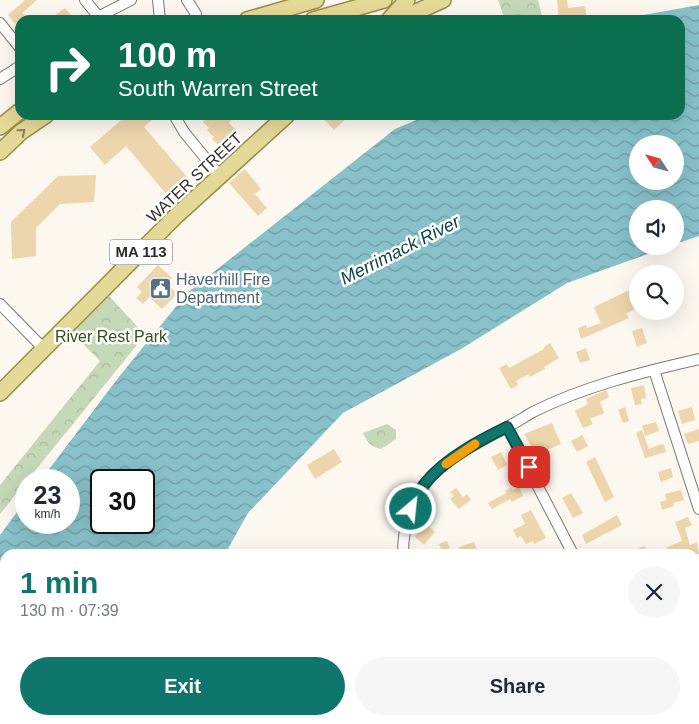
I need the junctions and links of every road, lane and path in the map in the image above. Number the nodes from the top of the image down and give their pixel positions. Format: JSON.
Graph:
{"nodes":[{"id":1,"x":85,"y":0,"type":"edge"},
{"id":2,"x":131,"y":0,"type":"edge"},
{"id":3,"x":158,"y":0,"type":"edge"},
{"id":4,"x":187,"y":0,"type":"edge"},
{"id":5,"x":316,"y":0,"type":"edge"},
{"id":6,"x":384,"y":0,"type":"edge"},
{"id":7,"x":407,"y":0,"type":"edge"},
{"id":8,"x":443,"y":0,"type":"edge"},
{"id":9,"x":196,"y":14,"type":"dead end"},
{"id":10,"x":93,"y":15,"type":"edge"},
{"id":11,"x":101,"y":15,"type":"edge"},
{"id":12,"x":160,"y":15,"type":"edge"},
{"id":13,"x":264,"y":15,"type":"edge"},
{"id":14,"x":331,"y":15,"type":"edge"},
{"id":15,"x":394,"y":15,"type":"edge"},
{"id":16,"x":409,"y":15,"type":"edge"},
{"id":17,"x":0,"y":23,"type":"edge"},
{"id":18,"x":15,"y":42,"type":"edge"},
{"id":19,"x":15,"y":69,"type":"edge"},
{"id":20,"x":0,"y":79,"type":"edge"},
{"id":21,"x":15,"y":116,"type":"edge"},
{"id":22,"x":39,"y":120,"type":"edge"},
{"id":23,"x":177,"y":120,"type":"edge"},
{"id":24,"x":282,"y":120,"type":"edge"},
{"id":25,"x":0,"y":127,"type":"edge"},
{"id":26,"x":0,"y":152,"type":"edge"},
{"id":27,"x":220,"y":176,"type":"junction"},
{"id":28,"x":0,"y":304,"type":"edge"},
{"id":29,"x":44,"y":349,"type":"junction"},
{"id":30,"x":699,"y":358,"type":"edge"},
{"id":31,"x":654,"y":370,"type":"junction"},
{"id":32,"x":0,"y":393,"type":"edge"},
{"id":33,"x":507,"y":427,"type":"junction"},
{"id":34,"x":699,"y":510,"type":"edge"},
{"id":35,"x":403,"y":549,"type":"edge"},
{"id":36,"x":570,"y":549,"type":"edge"}],
"edges":[{"from":1,"to":10,"type":"street"},
{"from":2,"to":11,"type":"street"},
{"from":3,"to":12,"type":"street"},
{"from":4,"to":9,"type":"street"},
{"from":5,"to":13,"type":"main road"},
{"from":6,"to":14,"type":"main road"},
{"from":7,"to":15,"type":"main road"},
{"from":8,"to":16,"type":"main road"},
{"from":17,"to":18,"type":"street"},
{"from":19,"to":20,"type":"street"},
{"from":21,"to":25,"type":"main road"},
{"from":26,"to":22,"type":"main road","one_way":true},
{"from":23,"to":27,"type":"street"},
{"from":24,"to":27,"type":"main road","name":"WATER STREET","number":"MA 113"},
{"from":27,"to":29,"type":"main road","name":"WATER STREET","number":"MA 113"},
{"from":28,"to":29,"type":"street"},
{"from":29,"to":32,"type":"main road","name":"WATER STREET","number":"MA 113"},
{"from":30,"to":31,"type":"street"},
{"from":31,"to":33,"type":"street"},
{"from":31,"to":34,"type":"street"},
{"from":33,"to":35,"type":"street"},
{"from":33,"to":36,"type":"street"}]}
